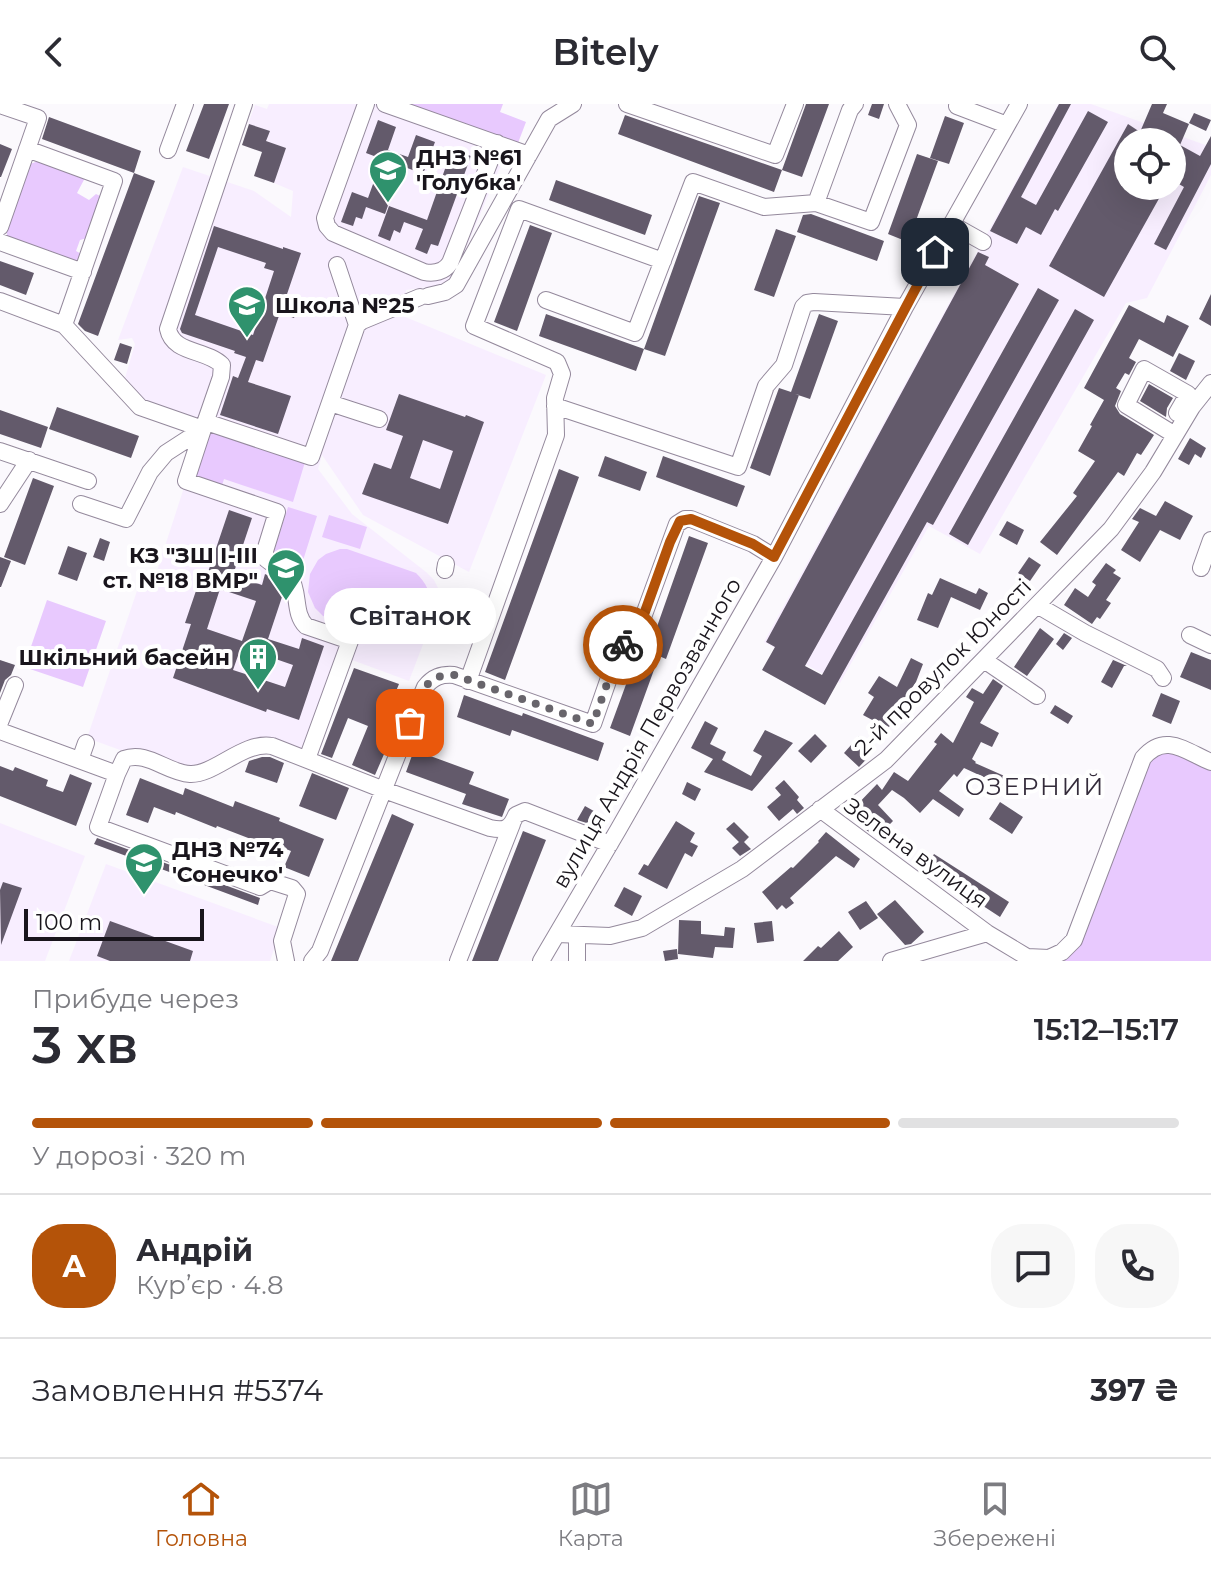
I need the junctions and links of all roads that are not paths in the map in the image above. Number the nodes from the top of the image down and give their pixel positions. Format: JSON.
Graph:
{"nodes":[{"id":1,"x":185,"y":104,"type":"edge"},
{"id":2,"x":244,"y":104,"type":"edge"},
{"id":3,"x":366,"y":104,"type":"edge"},
{"id":4,"x":385,"y":104,"type":"edge"},
{"id":5,"x":573,"y":104,"type":"edge"},
{"id":6,"x":627,"y":104,"type":"edge"},
{"id":7,"x":795,"y":104,"type":"edge"},
{"id":8,"x":855,"y":104,"type":"edge"},
{"id":9,"x":897,"y":104,"type":"edge"},
{"id":10,"x":1019,"y":104,"type":"edge"},
{"id":11,"x":0,"y":105,"type":"edge"},
{"id":12,"x":957,"y":106,"type":"edge"},
{"id":13,"x":1007,"y":125,"type":"junction"},
{"id":14,"x":497,"y":143,"type":"junction"},
{"id":15,"x":27,"y":149,"type":"junction"},
{"id":16,"x":168,"y":150,"type":"dead end"},
{"id":17,"x":529,"y":155,"type":"junction"},
{"id":18,"x":816,"y":203,"type":"junction"},
{"id":19,"x":951,"y":224,"type":"junction"},
{"id":20,"x":0,"y":227,"type":"edge"},
{"id":21,"x":0,"y":242,"type":"edge"},
{"id":22,"x":983,"y":242,"type":"dead end"},
{"id":23,"x":663,"y":261,"type":"junction"},
{"id":24,"x":337,"y":265,"type":"dead end"},
{"id":25,"x":83,"y":272,"type":"junction"},
{"id":26,"x":546,"y":300,"type":"dead end"},
{"id":27,"x":0,"y":301,"type":"edge"},
{"id":28,"x":905,"y":307,"type":"junction"},
{"id":29,"x":64,"y":325,"type":"junction"},
{"id":30,"x":357,"y":325,"type":"junction"},
{"id":31,"x":1211,"y":383,"type":"edge"},
{"id":32,"x":330,"y":403,"type":"junction"},
{"id":33,"x":555,"y":406,"type":"junction"},
{"id":34,"x":379,"y":419,"type":"dead end"},
{"id":35,"x":205,"y":426,"type":"junction"},
{"id":36,"x":0,"y":451,"type":"edge"},
{"id":37,"x":29,"y":460,"type":"junction"},
{"id":38,"x":88,"y":481,"type":"dead end"},
{"id":39,"x":0,"y":504,"type":"edge"},
{"id":40,"x":81,"y":504,"type":"dead end"},
{"id":41,"x":1211,"y":540,"type":"edge"},
{"id":42,"x":774,"y":557,"type":"junction"},
{"id":43,"x":1201,"y":568,"type":"dead end"},
{"id":44,"x":1037,"y":605,"type":"junction"},
{"id":45,"x":1190,"y":635,"type":"dead end"},
{"id":46,"x":1211,"y":645,"type":"edge"},
{"id":47,"x":984,"y":660,"type":"junction"},
{"id":48,"x":1163,"y":678,"type":"dead end"},
{"id":49,"x":468,"y":681,"type":"junction"},
{"id":50,"x":15,"y":685,"type":"dead end"},
{"id":51,"x":1037,"y":696,"type":"dead end"},
{"id":52,"x":0,"y":722,"type":"edge"},
{"id":53,"x":0,"y":731,"type":"edge"},
{"id":54,"x":86,"y":743,"type":"dead end"},
{"id":55,"x":307,"y":759,"type":"junction"},
{"id":56,"x":80,"y":760,"type":"junction"},
{"id":57,"x":1211,"y":762,"type":"edge"},
{"id":58,"x":117,"y":774,"type":"junction"},
{"id":59,"x":384,"y":790,"type":"junction"},
{"id":60,"x":820,"y":809,"type":"junction"},
{"id":61,"x":512,"y":824,"type":"junction"},
{"id":62,"x":610,"y":844,"type":"junction"},
{"id":63,"x":987,"y":933,"type":"junction"},
{"id":64,"x":557,"y":934,"type":"junction"},
{"id":65,"x":577,"y":936,"type":"junction"},
{"id":66,"x":286,"y":961,"type":"edge"},
{"id":67,"x":312,"y":961,"type":"edge"},
{"id":68,"x":458,"y":961,"type":"edge"},
{"id":69,"x":541,"y":961,"type":"edge"},
{"id":70,"x":577,"y":961,"type":"edge"},
{"id":71,"x":891,"y":961,"type":"edge"}],
"edges":[{"from":1,"to":16,"type":"street"},
{"from":2,"to":35,"type":"street"},
{"from":3,"to":14,"type":"street"},
{"from":4,"to":14,"type":"street"},
{"from":5,"to":17,"type":"street"},
{"from":6,"to":7,"type":"street"},
{"from":8,"to":18,"type":"street"},
{"from":9,"to":18,"type":"street"},
{"from":10,"to":13,"type":"street","name":"вулиця Андрія Первозванного"},
{"from":11,"to":15,"type":"street"},
{"from":12,"to":13,"type":"street"},
{"from":13,"to":19,"type":"street","name":"вулиця Андрія Первозванного"},
{"from":14,"to":17,"type":"street"},
{"from":15,"to":20,"type":"street"},
{"from":15,"to":25,"type":"street"},
{"from":17,"to":30,"type":"street"},
{"from":18,"to":23,"type":"street"},
{"from":19,"to":22,"type":"street"},
{"from":19,"to":28,"type":"street","name":"вулиця Андрія Первозванного"},
{"from":21,"to":25,"type":"street"},
{"from":23,"to":26,"type":"street"},
{"from":23,"to":33,"type":"street"},
{"from":24,"to":30,"type":"street"},
{"from":25,"to":29,"type":"street"},
{"from":27,"to":29,"type":"street"},
{"from":28,"to":33,"type":"street"},
{"from":28,"to":42,"type":"street","name":"вулиця Андрія Первозванного"},
{"from":29,"to":35,"type":"street"},
{"from":30,"to":32,"type":"street"},
{"from":31,"to":44,"type":"street","name":"2-й провулок Юності"},
{"from":32,"to":34,"type":"street"},
{"from":32,"to":35,"type":"street"},
{"from":33,"to":49,"type":"street"},
{"from":35,"to":40,"type":"street"},
{"from":35,"to":55,"type":"street"},
{"from":36,"to":37,"type":"street"},
{"from":37,"to":38,"type":"street"},
{"from":37,"to":39,"type":"street"},
{"from":41,"to":43,"type":"street"},
{"from":42,"to":49,"type":"street"},
{"from":42,"to":62,"type":"street","name":"вулиця Андрія Первозванного"},
{"from":44,"to":47,"type":"street","name":"2-й провулок Юності"},
{"from":44,"to":48,"type":"street"},
{"from":45,"to":46,"type":"street"},
{"from":47,"to":51,"type":"street"},
{"from":47,"to":60,"type":"street","name":"2-й провулок Юності"},
{"from":49,"to":59,"type":"street"},
{"from":50,"to":52,"type":"street"},
{"from":53,"to":56,"type":"street"},
{"from":54,"to":56,"type":"street"},
{"from":55,"to":58,"type":"street"},
{"from":55,"to":59,"type":"street"},
{"from":56,"to":58,"type":"street"},
{"from":57,"to":63,"type":"street","name":"Зелена вулиця"},
{"from":58,"to":66,"type":"street"},
{"from":59,"to":61,"type":"street"},
{"from":59,"to":67,"type":"street"},
{"from":60,"to":63,"type":"street","name":"Зелена вулиця"},
{"from":60,"to":65,"type":"street","name":"2-й провулок Юності"},
{"from":61,"to":62,"type":"street"},
{"from":61,"to":68,"type":"street"},
{"from":62,"to":64,"type":"street","name":"вулиця Андрія Первозванного"},
{"from":63,"to":71,"type":"street","name":"Зелена вулиця"},
{"from":64,"to":65,"type":"street","name":"2-й провулок Юності"},
{"from":64,"to":69,"type":"street","name":"вулиця Андрія Первозванного"},
{"from":65,"to":70,"type":"street"}]}
